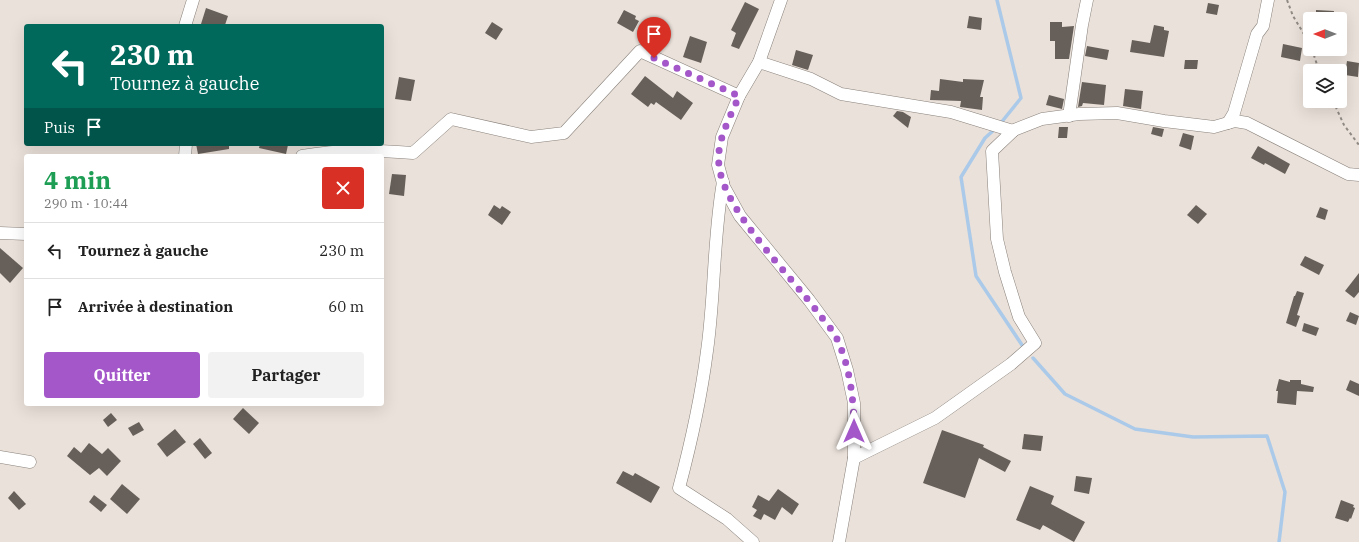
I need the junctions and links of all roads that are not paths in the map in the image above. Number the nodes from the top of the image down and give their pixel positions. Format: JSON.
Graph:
{"nodes":[{"id":1,"x":193,"y":0,"type":"edge"},
{"id":2,"x":781,"y":0,"type":"edge"},
{"id":3,"x":1087,"y":0,"type":"edge"},
{"id":4,"x":1268,"y":0,"type":"edge"},
{"id":5,"x":186,"y":24,"type":"edge"},
{"id":6,"x":759,"y":62,"type":"junction"},
{"id":7,"x":739,"y":96,"type":"junction"},
{"id":8,"x":1069,"y":116,"type":"junction"},
{"id":9,"x":1228,"y":123,"type":"junction"},
{"id":10,"x":1013,"y":131,"type":"junction"},
{"id":11,"x":316,"y":154,"type":"edge"},
{"id":12,"x":1359,"y":175,"type":"edge"},
{"id":13,"x":723,"y":182,"type":"junction"},
{"id":14,"x":0,"y":232,"type":"edge"},
{"id":15,"x":24,"y":234,"type":"edge"},
{"id":16,"x":0,"y":457,"type":"edge"},
{"id":17,"x":854,"y":458,"type":"junction"},
{"id":18,"x":30,"y":462,"type":"dead end"},
{"id":19,"x":752,"y":542,"type":"edge"},
{"id":20,"x":839,"y":542,"type":"edge"}],
"edges":[{"from":1,"to":5,"type":"street"},
{"from":2,"to":6,"type":"street"},
{"from":3,"to":8,"type":"street"},
{"from":4,"to":9,"type":"street"},
{"from":6,"to":7,"type":"street"},
{"from":6,"to":10,"type":"street"},
{"from":7,"to":11,"type":"street"},
{"from":7,"to":13,"type":"street"},
{"from":8,"to":9,"type":"street"},
{"from":8,"to":10,"type":"street"},
{"from":9,"to":12,"type":"street"},
{"from":10,"to":17,"type":"street"},
{"from":13,"to":17,"type":"street"},
{"from":13,"to":19,"type":"street"},
{"from":14,"to":15,"type":"street"},
{"from":16,"to":18,"type":"street"},
{"from":17,"to":20,"type":"street"}]}
